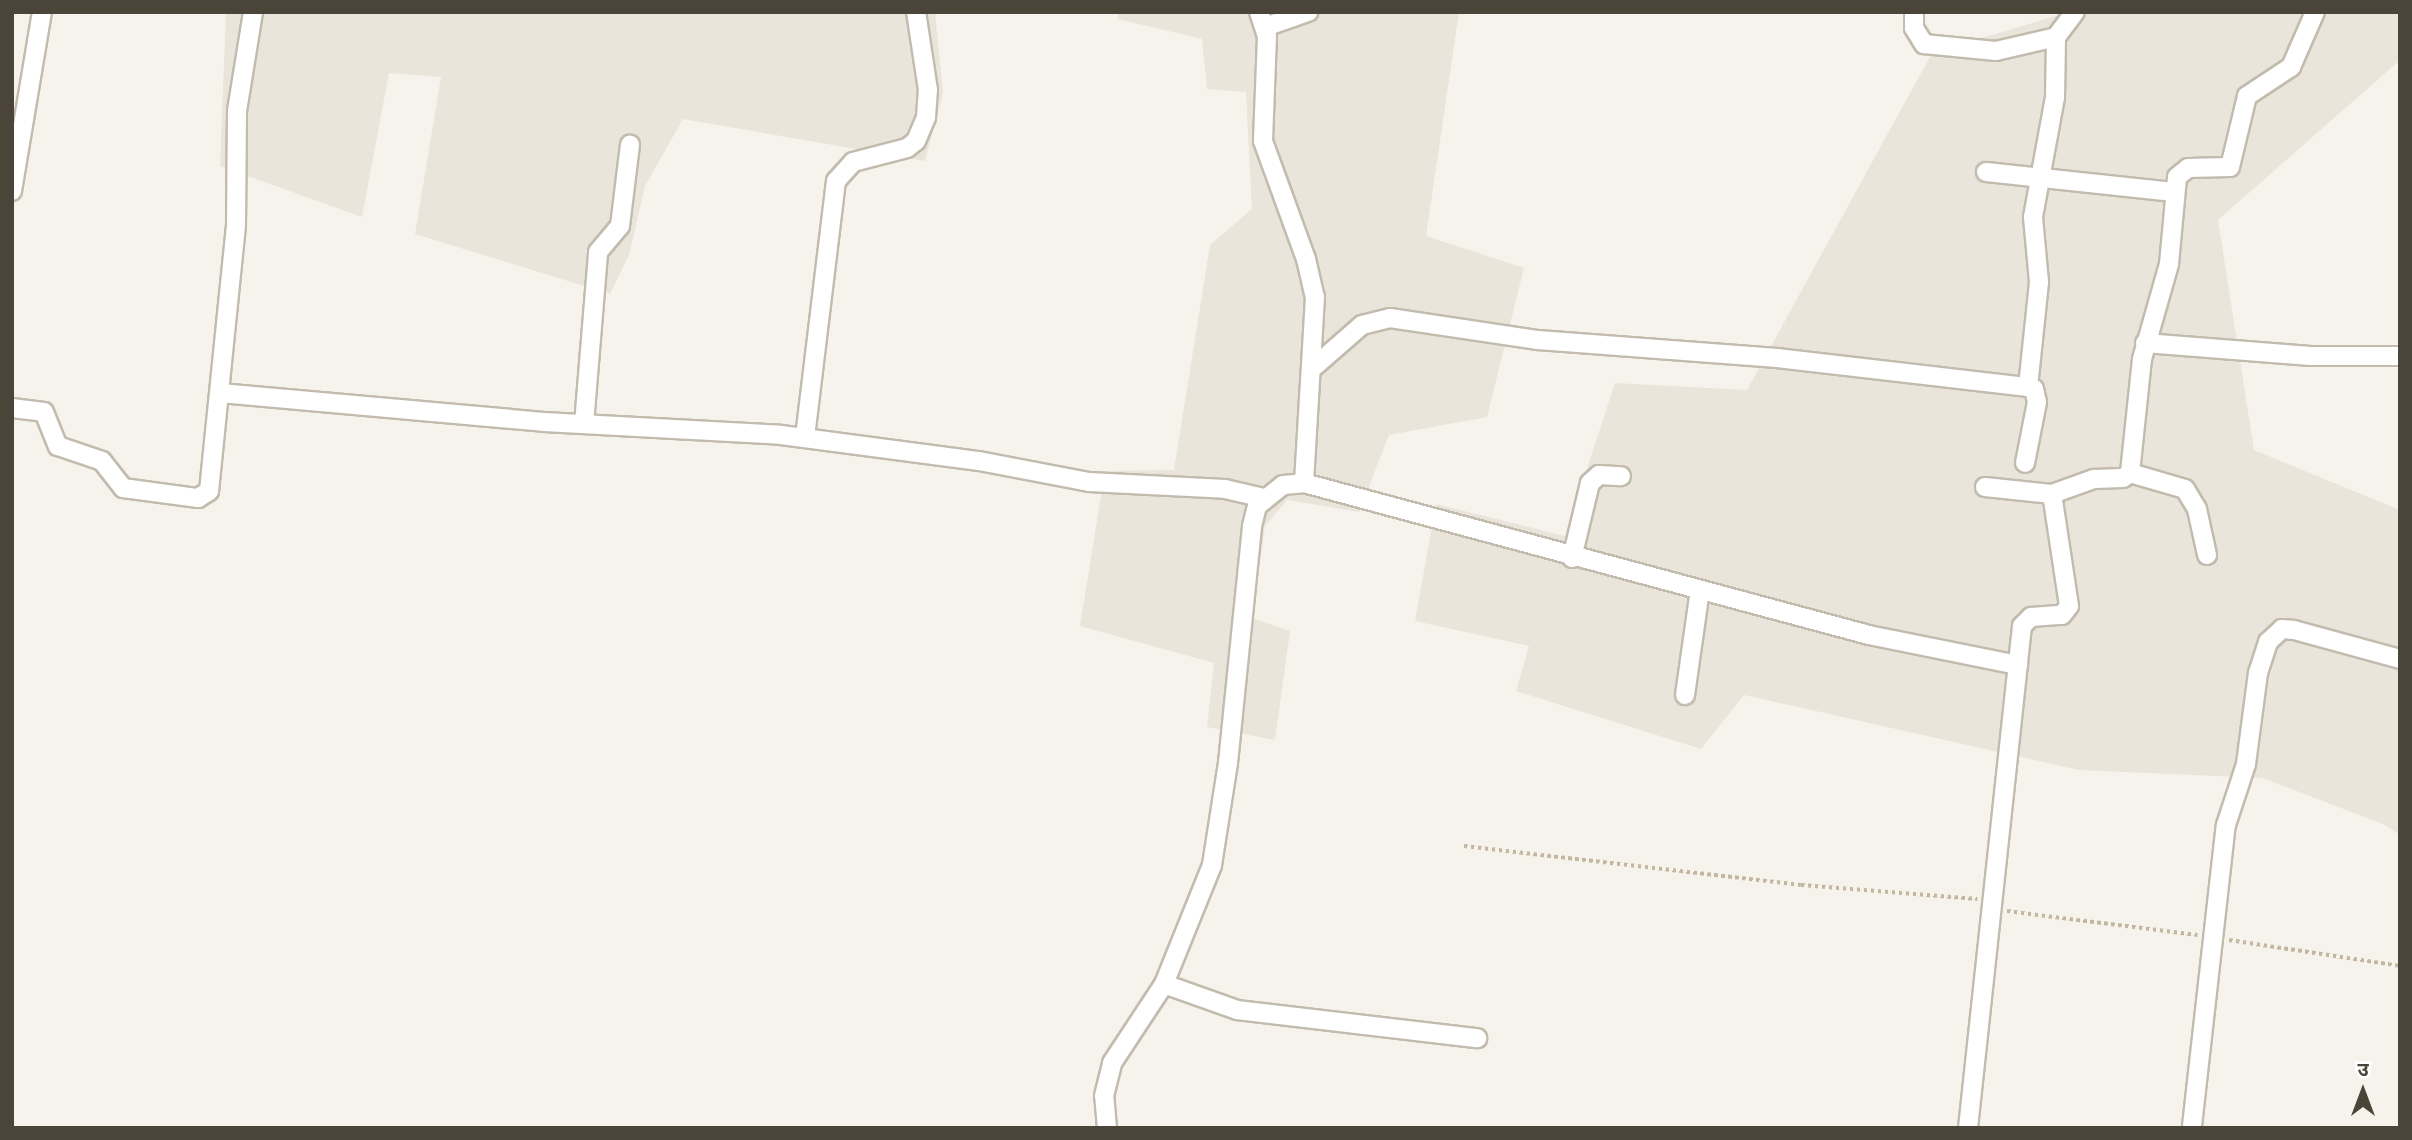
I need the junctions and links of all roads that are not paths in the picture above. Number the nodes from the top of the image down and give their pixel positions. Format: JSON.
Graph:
{"nodes":[{"id":1,"x":42,"y":12,"type":"edge"},
{"id":2,"x":253,"y":12,"type":"edge"},
{"id":3,"x":916,"y":12,"type":"edge"},
{"id":4,"x":1308,"y":12,"type":"edge"},
{"id":5,"x":1913,"y":12,"type":"edge"},
{"id":6,"x":2075,"y":12,"type":"edge"},
{"id":7,"x":2315,"y":12,"type":"edge"},
{"id":8,"x":1262,"y":19,"type":"edge"},
{"id":9,"x":2056,"y":37,"type":"junction"},
{"id":10,"x":630,"y":145,"type":"dead end"},
{"id":11,"x":1986,"y":172,"type":"dead end"},
{"id":12,"x":2039,"y":178,"type":"junction"},
{"id":13,"x":12,"y":191,"type":"edge"},
{"id":14,"x":2174,"y":192,"type":"junction"},
{"id":15,"x":2145,"y":344,"type":"junction"},
{"id":16,"x":2400,"y":356,"type":"edge"},
{"id":17,"x":1315,"y":366,"type":"junction"},
{"id":18,"x":2028,"y":387,"type":"junction"},
{"id":19,"x":220,"y":393,"type":"junction"},
{"id":20,"x":12,"y":408,"type":"edge"},
{"id":21,"x":584,"y":424,"type":"junction"},
{"id":22,"x":805,"y":437,"type":"junction"},
{"id":23,"x":2025,"y":463,"type":"dead end"},
{"id":24,"x":2130,"y":473,"type":"junction"},
{"id":25,"x":1621,"y":476,"type":"dead end"},
{"id":26,"x":1304,"y":483,"type":"junction"},
{"id":27,"x":1985,"y":487,"type":"dead end"},
{"id":28,"x":2052,"y":494,"type":"junction"},
{"id":29,"x":1264,"y":498,"type":"junction"},
{"id":30,"x":2207,"y":555,"type":"dead end"},
{"id":31,"x":1572,"y":558,"type":"junction"},
{"id":32,"x":1700,"y":590,"type":"junction"},
{"id":33,"x":2400,"y":659,"type":"edge"},
{"id":34,"x":2018,"y":665,"type":"junction"},
{"id":35,"x":1685,"y":695,"type":"dead end"},
{"id":36,"x":1164,"y":984,"type":"junction"},
{"id":37,"x":1477,"y":1038,"type":"dead end"},
{"id":38,"x":2192,"y":1126,"type":"dead end"},
{"id":39,"x":1107,"y":1128,"type":"edge"},
{"id":40,"x":1968,"y":1128,"type":"edge"}],
"edges":[{"from":1,"to":13,"type":"street"},
{"from":2,"to":19,"type":"street"},
{"from":3,"to":22,"type":"street"},
{"from":4,"to":8,"type":"street"},
{"from":5,"to":9,"type":"street"},
{"from":6,"to":9,"type":"street"},
{"from":7,"to":14,"type":"street"},
{"from":8,"to":17,"type":"street"},
{"from":9,"to":12,"type":"street"},
{"from":10,"to":21,"type":"street"},
{"from":11,"to":12,"type":"street"},
{"from":12,"to":14,"type":"street"},
{"from":12,"to":18,"type":"street"},
{"from":14,"to":15,"type":"street"},
{"from":15,"to":16,"type":"street"},
{"from":15,"to":24,"type":"street"},
{"from":17,"to":18,"type":"street"},
{"from":17,"to":26,"type":"street"},
{"from":18,"to":23,"type":"street"},
{"from":19,"to":20,"type":"street"},
{"from":19,"to":21,"type":"street"},
{"from":21,"to":22,"type":"street"},
{"from":22,"to":29,"type":"street"},
{"from":24,"to":28,"type":"street"},
{"from":24,"to":30,"type":"street"},
{"from":25,"to":31,"type":"street"},
{"from":26,"to":29,"type":"street"},
{"from":26,"to":31,"type":"street"},
{"from":27,"to":28,"type":"street"},
{"from":28,"to":34,"type":"street"},
{"from":29,"to":36,"type":"street"},
{"from":31,"to":32,"type":"street"},
{"from":32,"to":34,"type":"street"},
{"from":32,"to":35,"type":"street"},
{"from":33,"to":38,"type":"street"},
{"from":34,"to":40,"type":"street"},
{"from":36,"to":37,"type":"street"},
{"from":36,"to":39,"type":"street"}]}
